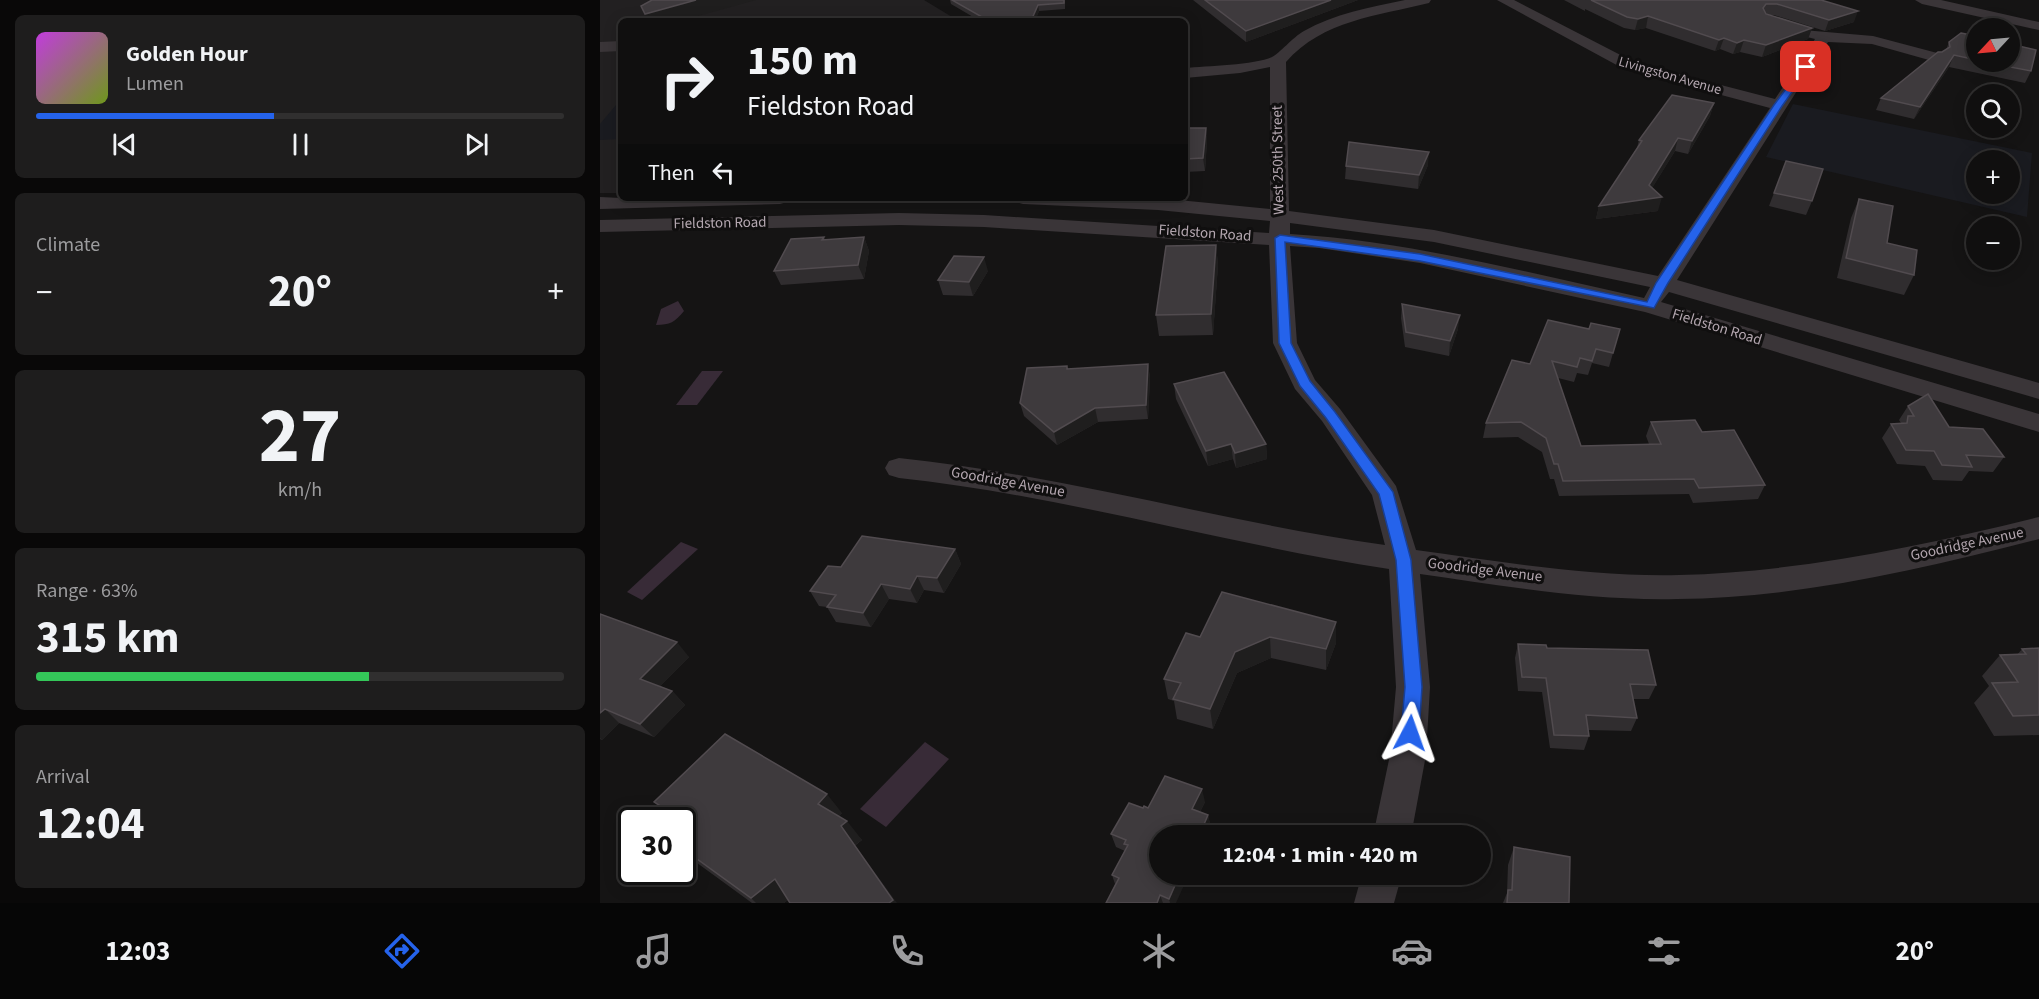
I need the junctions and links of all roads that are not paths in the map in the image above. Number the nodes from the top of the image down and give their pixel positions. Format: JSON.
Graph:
{"nodes":[{"id":1,"x":1424,"y":0,"type":"edge"},
{"id":2,"x":1504,"y":0,"type":"edge"},
{"id":3,"x":1922,"y":0,"type":"edge"},
{"id":4,"x":2039,"y":26,"type":"edge"},
{"id":5,"x":1789,"y":27,"type":"edge"},
{"id":6,"x":1824,"y":37,"type":"junction"},
{"id":7,"x":618,"y":46,"type":"edge"},
{"id":8,"x":600,"y":47,"type":"edge"},
{"id":9,"x":1936,"y":57,"type":"edge"},
{"id":10,"x":1278,"y":61,"type":"junction"},
{"id":11,"x":1188,"y":72,"type":"edge"},
{"id":12,"x":1778,"y":105,"type":"junction"},
{"id":13,"x":672,"y":201,"type":"edge"},
{"id":14,"x":1090,"y":201,"type":"edge"},
{"id":15,"x":600,"y":203,"type":"edge"},
{"id":16,"x":600,"y":226,"type":"edge"},
{"id":17,"x":1280,"y":227,"type":"junction"},
{"id":18,"x":1662,"y":283,"type":"junction"},
{"id":19,"x":1650,"y":306,"type":"junction"},
{"id":20,"x":2039,"y":391,"type":"edge"},
{"id":21,"x":2039,"y":423,"type":"edge"},
{"id":22,"x":899,"y":468,"type":"dead end"},
{"id":23,"x":2039,"y":528,"type":"edge"},
{"id":24,"x":1404,"y":560,"type":"junction"},
{"id":25,"x":1394,"y":825,"type":"edge"},
{"id":26,"x":1379,"y":885,"type":"edge"},
{"id":27,"x":1374,"y":903,"type":"edge"}],
"edges":[{"from":1,"to":10,"type":"street"},
{"from":2,"to":12,"type":"street","name":"Livingston Avenue"},
{"from":3,"to":4,"type":"street"},
{"from":5,"to":6,"type":"street"},
{"from":6,"to":9,"type":"street"},
{"from":6,"to":12,"type":"street"},
{"from":7,"to":8,"type":"street"},
{"from":10,"to":11,"type":"street"},
{"from":10,"to":17,"type":"street","name":"West 250th Street"},
{"from":12,"to":18,"type":"street"},
{"from":13,"to":15,"type":"street","name":"Fieldston Road"},
{"from":14,"to":17,"type":"street","name":"Fieldston Road"},
{"from":16,"to":17,"type":"street","name":"Fieldston Road"},
{"from":17,"to":18,"type":"street","name":"Fieldston Road"},
{"from":17,"to":19,"type":"street","name":"Fieldston Road"},
{"from":17,"to":24,"type":"street","name":"West 250th Street"},
{"from":18,"to":19,"type":"street"},
{"from":18,"to":20,"type":"street","name":"Fieldston Road"},
{"from":19,"to":21,"type":"street","name":"Fieldston Road"},
{"from":22,"to":24,"type":"street","name":"Goodridge Avenue"},
{"from":23,"to":24,"type":"street","name":"Goodridge Avenue"},
{"from":24,"to":25,"type":"street","name":"West 250th Street"},
{"from":26,"to":27,"type":"street"}]}
